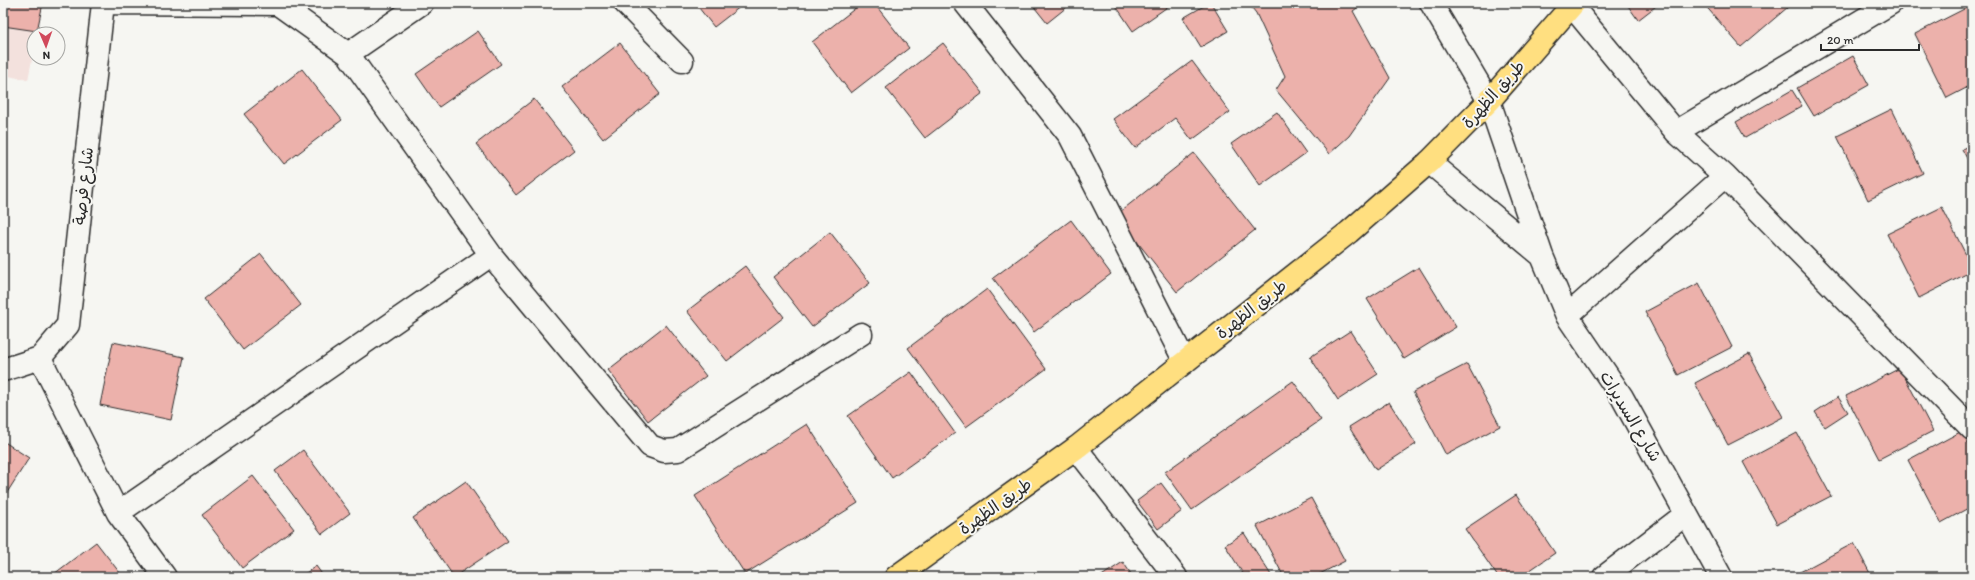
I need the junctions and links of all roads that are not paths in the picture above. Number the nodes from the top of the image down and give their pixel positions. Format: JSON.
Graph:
{"nodes":[{"id":1,"x":103,"y":3,"type":"edge"},
{"id":2,"x":422,"y":3,"type":"edge"},
{"id":3,"x":625,"y":3,"type":"edge"},
{"id":4,"x":965,"y":3,"type":"edge"},
{"id":5,"x":1431,"y":3,"type":"edge"},
{"id":6,"x":1891,"y":3,"type":"edge"},
{"id":7,"x":1573,"y":4,"type":"edge"},
{"id":8,"x":348,"y":54,"type":"junction"},
{"id":9,"x":682,"y":60,"type":"dead end"},
{"id":10,"x":1489,"y":101,"type":"junction"},
{"id":11,"x":1676,"y":132,"type":"junction"},
{"id":12,"x":1429,"y":162,"type":"junction"},
{"id":13,"x":1725,"y":176,"type":"junction"},
{"id":14,"x":490,"y":255,"type":"junction"},
{"id":15,"x":1542,"y":256,"type":"junction"},
{"id":16,"x":1567,"y":316,"type":"junction"},
{"id":17,"x":861,"y":334,"type":"dead end"},
{"id":18,"x":40,"y":358,"type":"junction"},
{"id":19,"x":1185,"y":362,"type":"junction"},
{"id":20,"x":3,"y":370,"type":"edge"},
{"id":21,"x":1972,"y":430,"type":"edge"},
{"id":22,"x":1076,"y":448,"type":"junction"},
{"id":23,"x":118,"y":513,"type":"junction"},
{"id":24,"x":1686,"y":514,"type":"junction"},
{"id":25,"x":909,"y":573,"type":"edge"},
{"id":26,"x":165,"y":577,"type":"edge"},
{"id":27,"x":1176,"y":577,"type":"edge"},
{"id":28,"x":1604,"y":577,"type":"edge"},
{"id":29,"x":1721,"y":577,"type":"edge"}],
"edges":[{"from":1,"to":8,"type":"street"},
{"from":1,"to":18,"type":"street","name":"شارع فرصة"},
{"from":2,"to":8,"type":"street"},
{"from":3,"to":9,"type":"street"},
{"from":4,"to":19,"type":"street"},
{"from":5,"to":10,"type":"street","name":"شارع السديرات"},
{"from":6,"to":11,"type":"street"},
{"from":7,"to":10,"type":"main road","name":"طريق الظهرة"},
{"from":7,"to":11,"type":"street"},
{"from":8,"to":14,"type":"street"},
{"from":10,"to":12,"type":"main road","name":"طريق الظهرة"},
{"from":10,"to":15,"type":"street","name":"شارع السديرات"},
{"from":11,"to":13,"type":"street"},
{"from":12,"to":15,"type":"street","name":"شارع السديرات"},
{"from":12,"to":19,"type":"main road","name":"طريق الظهرة"},
{"from":13,"to":16,"type":"street"},
{"from":13,"to":21,"type":"street"},
{"from":14,"to":17,"type":"street"},
{"from":14,"to":23,"type":"street"},
{"from":15,"to":16,"type":"street","name":"شارع السديرات"},
{"from":16,"to":24,"type":"street","name":"شارع السديرات"},
{"from":18,"to":20,"type":"street"},
{"from":18,"to":23,"type":"street"},
{"from":19,"to":22,"type":"main road","name":"طريق الظهرة"},
{"from":22,"to":25,"type":"main road","name":"طريق الظهرة"},
{"from":22,"to":27,"type":"street"},
{"from":23,"to":26,"type":"street"},
{"from":24,"to":28,"type":"street"},
{"from":24,"to":29,"type":"street","name":"شارع السديرات"}]}
